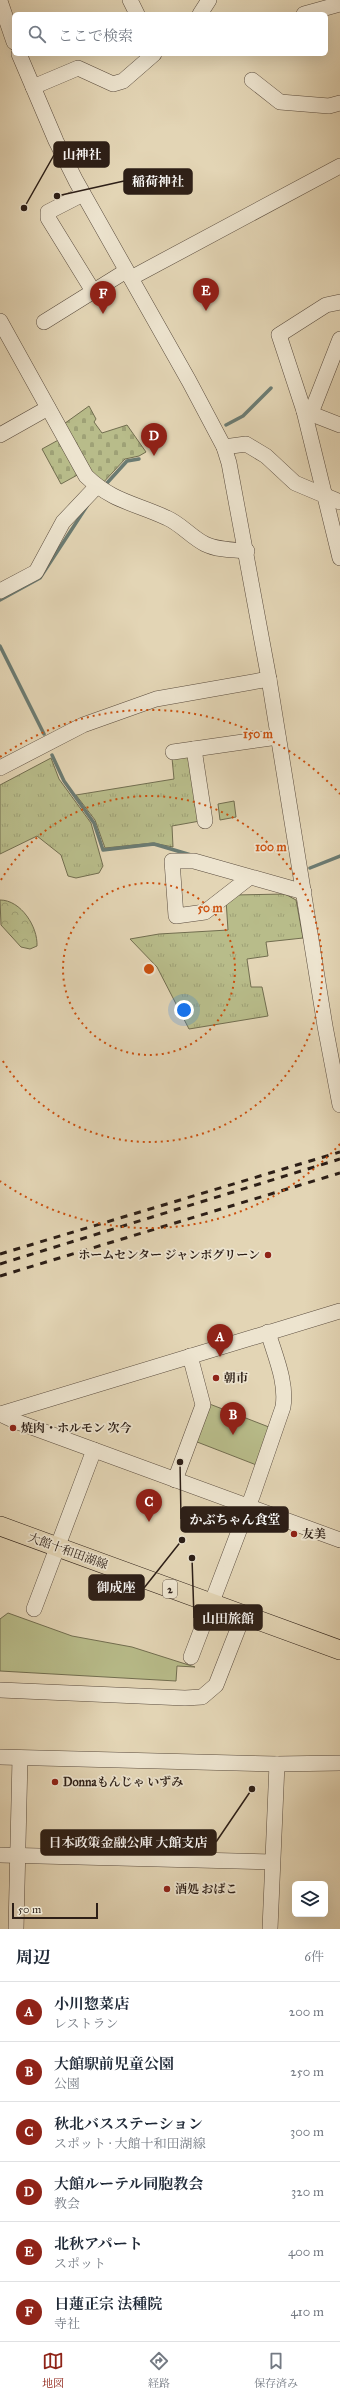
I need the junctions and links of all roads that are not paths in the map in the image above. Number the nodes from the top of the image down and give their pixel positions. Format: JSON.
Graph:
{"nodes":[{"id":1,"x":0,"y":0,"type":"edge"},
{"id":2,"x":130,"y":0,"type":"edge"},
{"id":3,"x":209,"y":0,"type":"edge"},
{"id":4,"x":340,"y":4,"type":"edge"},
{"id":5,"x":135,"y":12,"type":"edge"},
{"id":6,"x":201,"y":12,"type":"edge"},
{"id":7,"x":311,"y":12,"type":"edge"},
{"id":8,"x":2,"y":20,"type":"edge"},
{"id":9,"x":12,"y":38,"type":"edge"},
{"id":10,"x":20,"y":56,"type":"edge"},
{"id":11,"x":152,"y":56,"type":"edge"},
{"id":12,"x":252,"y":80,"type":"dead end"},
{"id":13,"x":33,"y":87,"type":"junction"},
{"id":14,"x":340,"y":104,"type":"edge"},
{"id":15,"x":340,"y":166,"type":"edge"},
{"id":16,"x":83,"y":194,"type":"junction"},
{"id":17,"x":129,"y":275,"type":"junction"},
{"id":18,"x":93,"y":291,"type":"junction"},
{"id":19,"x":340,"y":302,"type":"edge"},
{"id":20,"x":0,"y":321,"type":"edge"},
{"id":21,"x":44,"y":322,"type":"dead end"},
{"id":22,"x":340,"y":339,"type":"edge"},
{"id":23,"x":48,"y":408,"type":"junction"},
{"id":24,"x":307,"y":412,"type":"junction"},
{"id":25,"x":340,"y":425,"type":"edge"},
{"id":26,"x":0,"y":435,"type":"edge"},
{"id":27,"x":224,"y":447,"type":"junction"},
{"id":28,"x":96,"y":486,"type":"junction"},
{"id":29,"x":325,"y":496,"type":"junction"},
{"id":30,"x":340,"y":502,"type":"edge"},
{"id":31,"x":247,"y":551,"type":"junction"},
{"id":32,"x":340,"y":558,"type":"edge"},
{"id":33,"x":0,"y":592,"type":"edge"},
{"id":34,"x":269,"y":679,"type":"junction"},
{"id":35,"x":278,"y":737,"type":"junction"},
{"id":36,"x":194,"y":749,"type":"junction"},
{"id":37,"x":173,"y":752,"type":"dead end"},
{"id":38,"x":0,"y":768,"type":"edge"},
{"id":39,"x":205,"y":821,"type":"dead end"},
{"id":40,"x":250,"y":877,"type":"junction"},
{"id":41,"x":304,"y":892,"type":"junction"},
{"id":42,"x":340,"y":1105,"type":"edge"},
{"id":43,"x":340,"y":1311,"type":"edge"},
{"id":44,"x":268,"y":1332,"type":"junction"},
{"id":45,"x":190,"y":1356,"type":"junction"},
{"id":46,"x":0,"y":1414,"type":"edge"},
{"id":47,"x":94,"y":1450,"type":"junction"},
{"id":48,"x":175,"y":1480,"type":"junction"},
{"id":49,"x":247,"y":1506,"type":"junction"},
{"id":50,"x":0,"y":1526,"type":"edge"},
{"id":51,"x":340,"y":1540,"type":"edge"},
{"id":52,"x":58,"y":1548,"type":"junction"},
{"id":53,"x":211,"y":1604,"type":"junction"},
{"id":54,"x":34,"y":1609,"type":"dead end"},
{"id":55,"x":243,"y":1616,"type":"junction"},
{"id":56,"x":340,"y":1650,"type":"edge"},
{"id":57,"x":190,"y":1657,"type":"dead end"},
{"id":58,"x":0,"y":1690,"type":"edge"},
{"id":59,"x":0,"y":1757,"type":"edge"},
{"id":60,"x":20,"y":1758,"type":"junction"},
{"id":61,"x":277,"y":1764,"type":"junction"},
{"id":62,"x":340,"y":1764,"type":"edge"},
{"id":63,"x":0,"y":1855,"type":"edge"},
{"id":64,"x":19,"y":1856,"type":"junction"},
{"id":65,"x":272,"y":1862,"type":"junction"},
{"id":66,"x":16,"y":1929,"type":"edge"},
{"id":67,"x":270,"y":1929,"type":"edge"}],
"edges":[{"from":1,"to":8,"type":"street"},
{"from":2,"to":5,"type":"street"},
{"from":3,"to":6,"type":"street"},
{"from":4,"to":7,"type":"street"},
{"from":8,"to":9,"type":"street"},
{"from":10,"to":13,"type":"street"},
{"from":11,"to":13,"type":"street"},
{"from":12,"to":14,"type":"street"},
{"from":13,"to":16,"type":"street"},
{"from":15,"to":17,"type":"street"},
{"from":16,"to":17,"type":"street"},
{"from":16,"to":18,"type":"street"},
{"from":17,"to":18,"type":"street"},
{"from":17,"to":27,"type":"street"},
{"from":18,"to":21,"type":"street"},
{"from":19,"to":24,"type":"street"},
{"from":20,"to":23,"type":"street"},
{"from":22,"to":24,"type":"street"},
{"from":23,"to":26,"type":"street"},
{"from":23,"to":28,"type":"street"},
{"from":24,"to":25,"type":"street"},
{"from":24,"to":29,"type":"street"},
{"from":27,"to":29,"type":"street"},
{"from":27,"to":31,"type":"street"},
{"from":28,"to":31,"type":"street"},
{"from":28,"to":33,"type":"street"},
{"from":29,"to":30,"type":"street"},
{"from":29,"to":32,"type":"street"},
{"from":31,"to":34,"type":"street"},
{"from":34,"to":35,"type":"street"},
{"from":34,"to":38,"type":"street"},
{"from":35,"to":36,"type":"street"},
{"from":35,"to":41,"type":"street"},
{"from":36,"to":37,"type":"street"},
{"from":36,"to":39,"type":"street"},
{"from":40,"to":40,"type":"street"},
{"from":40,"to":41,"type":"street"},
{"from":41,"to":42,"type":"street"},
{"from":43,"to":44,"type":"street"},
{"from":44,"to":45,"type":"street"},
{"from":44,"to":49,"type":"street"},
{"from":45,"to":46,"type":"street"},
{"from":45,"to":48,"type":"street"},
{"from":46,"to":47,"type":"street"},
{"from":47,"to":48,"type":"street"},
{"from":47,"to":52,"type":"street"},
{"from":48,"to":49,"type":"street"},
{"from":49,"to":51,"type":"street"},
{"from":49,"to":53,"type":"street"},
{"from":50,"to":52,"type":"main road","name":"大館十和田湖線","number":"2"},
{"from":52,"to":53,"type":"main road","name":"大館十和田湖線","number":"2"},
{"from":52,"to":54,"type":"street"},
{"from":53,"to":55,"type":"main road","name":"大館十和田湖線","number":"2"},
{"from":53,"to":57,"type":"street"},
{"from":55,"to":56,"type":"main road","name":"大館十和田湖線","number":"2"},
{"from":55,"to":58,"type":"street"},
{"from":59,"to":60,"type":"street"},
{"from":60,"to":61,"type":"street"},
{"from":60,"to":64,"type":"street"},
{"from":61,"to":62,"type":"street"},
{"from":61,"to":65,"type":"street"},
{"from":63,"to":64,"type":"street"},
{"from":64,"to":65,"type":"street"},
{"from":64,"to":66,"type":"street"},
{"from":65,"to":67,"type":"street"}]}
